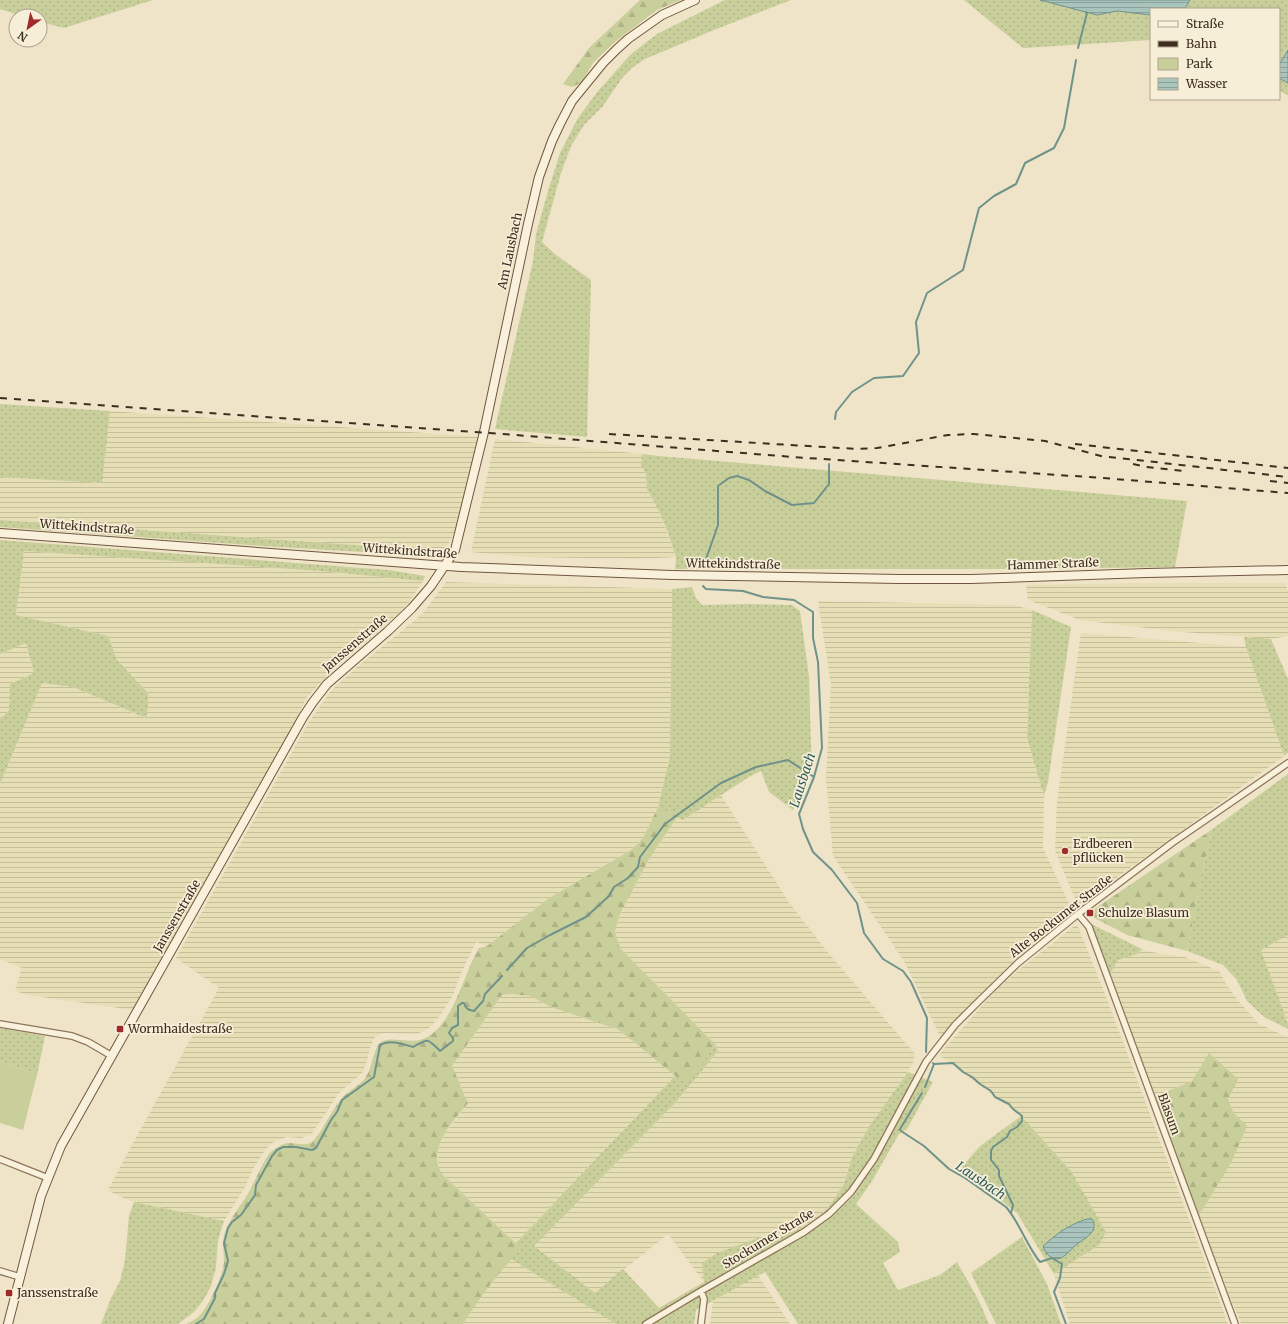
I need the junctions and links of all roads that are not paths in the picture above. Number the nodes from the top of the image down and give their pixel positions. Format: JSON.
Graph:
{"nodes":[{"id":1,"x":695,"y":0,"type":"edge"},
{"id":2,"x":0,"y":533,"type":"edge"},
{"id":3,"x":445,"y":566,"type":"junction"},
{"id":4,"x":1288,"y":570,"type":"edge"},
{"id":5,"x":819,"y":578,"type":"joint"},
{"id":6,"x":1288,"y":763,"type":"edge"},
{"id":7,"x":1078,"y":914,"type":"junction"},
{"id":8,"x":0,"y":1024,"type":"edge"},
{"id":9,"x":938,"y":1045,"type":"joint"},
{"id":10,"x":112,"y":1056,"type":"junction"},
{"id":11,"x":0,"y":1159,"type":"edge"},
{"id":12,"x":48,"y":1178,"type":"junction"},
{"id":13,"x":0,"y":1271,"type":"edge"},
{"id":14,"x":20,"y":1277,"type":"junction"},
{"id":15,"x":701,"y":1291,"type":"junction"},
{"id":16,"x":8,"y":1324,"type":"edge"},
{"id":17,"x":646,"y":1324,"type":"edge"},
{"id":18,"x":701,"y":1324,"type":"edge"},
{"id":19,"x":1235,"y":1324,"type":"edge"}],
"edges":[{"from":1,"to":3,"type":"main road","name":"Am Lausbach"},
{"from":2,"to":3,"type":"main road","name":"Wittekindstraße"},
{"from":3,"to":5,"type":"main road","name":"Wittekindstraße"},
{"from":3,"to":10,"type":"main road","name":"Janssenstraße"},
{"from":4,"to":5,"type":"main road","name":"Hammer Straße"},
{"from":6,"to":7,"type":"street","name":"Alte Bockumer Straße"},
{"from":7,"to":9,"type":"street","name":"Alte Bockumer Straße"},
{"from":7,"to":19,"type":"street","name":"Blasum"},
{"from":8,"to":10,"type":"street"},
{"from":9,"to":15,"type":"street","name":"Stockumer Straße"},
{"from":10,"to":12,"type":"main road","name":"Janssenstraße"},
{"from":11,"to":12,"type":"street"},
{"from":12,"to":14,"type":"main road","name":"Janssenstraße"},
{"from":13,"to":14,"type":"street"},
{"from":14,"to":16,"type":"main road","name":"Janssenstraße"},
{"from":15,"to":17,"type":"street","name":"Stockumer Straße"},
{"from":15,"to":18,"type":"street"}]}
